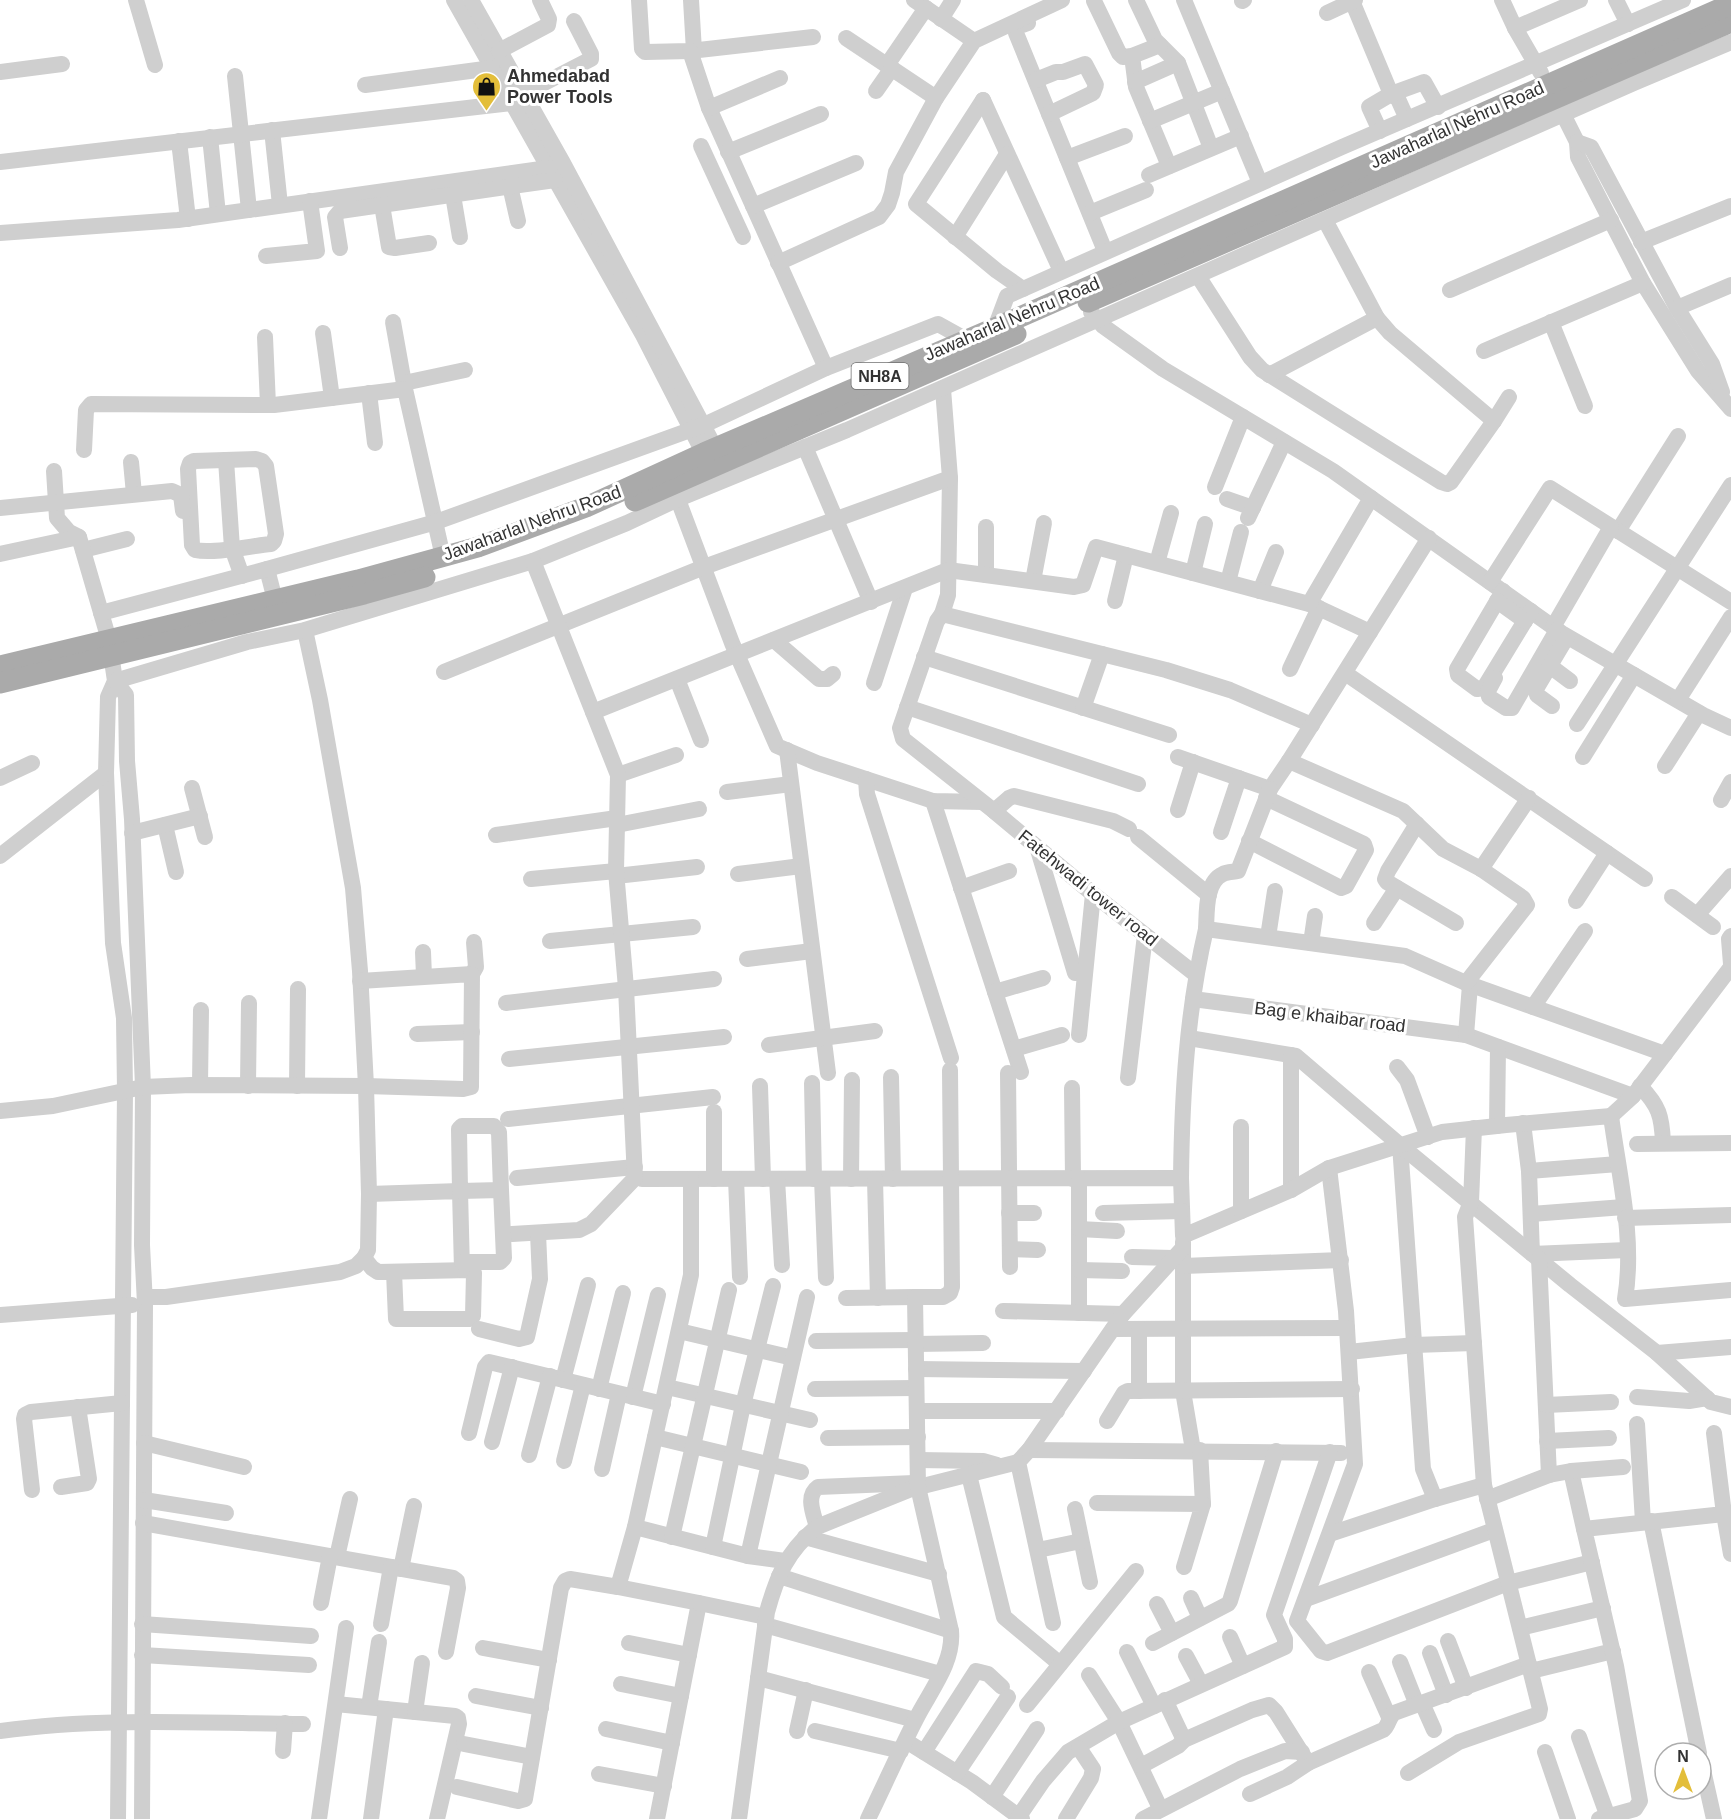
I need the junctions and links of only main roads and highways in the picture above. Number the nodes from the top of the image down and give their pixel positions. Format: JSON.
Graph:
{"nodes":[{"id":1,"x":1731,"y":4,"type":"edge"},
{"id":2,"x":1731,"y":22,"type":"edge"},
{"id":3,"x":1555,"y":100,"type":"junction"},
{"id":4,"x":717,"y":465,"type":"junction"},
{"id":5,"x":111,"y":648,"type":"junction"},
{"id":6,"x":0,"y":666,"type":"edge"},
{"id":7,"x":0,"y":683,"type":"edge"}],
"edges":[{"from":1,"to":3,"type":"main road","name":"Jawaharlal Nehru Road","number":"NH8A"},
{"from":2,"to":3,"type":"main road","name":"Jawaharlal Nehru Road","number":"NH8A"},
{"from":3,"to":4,"type":"main road","name":"Jawaharlal Nehru Road","number":"NH8A"},
{"from":3,"to":4,"type":"main road","name":"Jawaharlal Nehru Road","number":"NH8A"},
{"from":4,"to":5,"type":"main road","name":"Jawaharlal Nehru Road","number":"NH8A"},
{"from":4,"to":5,"type":"main road","name":"Jawaharlal Nehru Road","number":"NH8A"},
{"from":5,"to":6,"type":"main road","name":"Jawaharlal Nehru Road","number":"NH8A"},
{"from":5,"to":7,"type":"main road","name":"Jawaharlal Nehru Road","number":"NH8A"}]}
